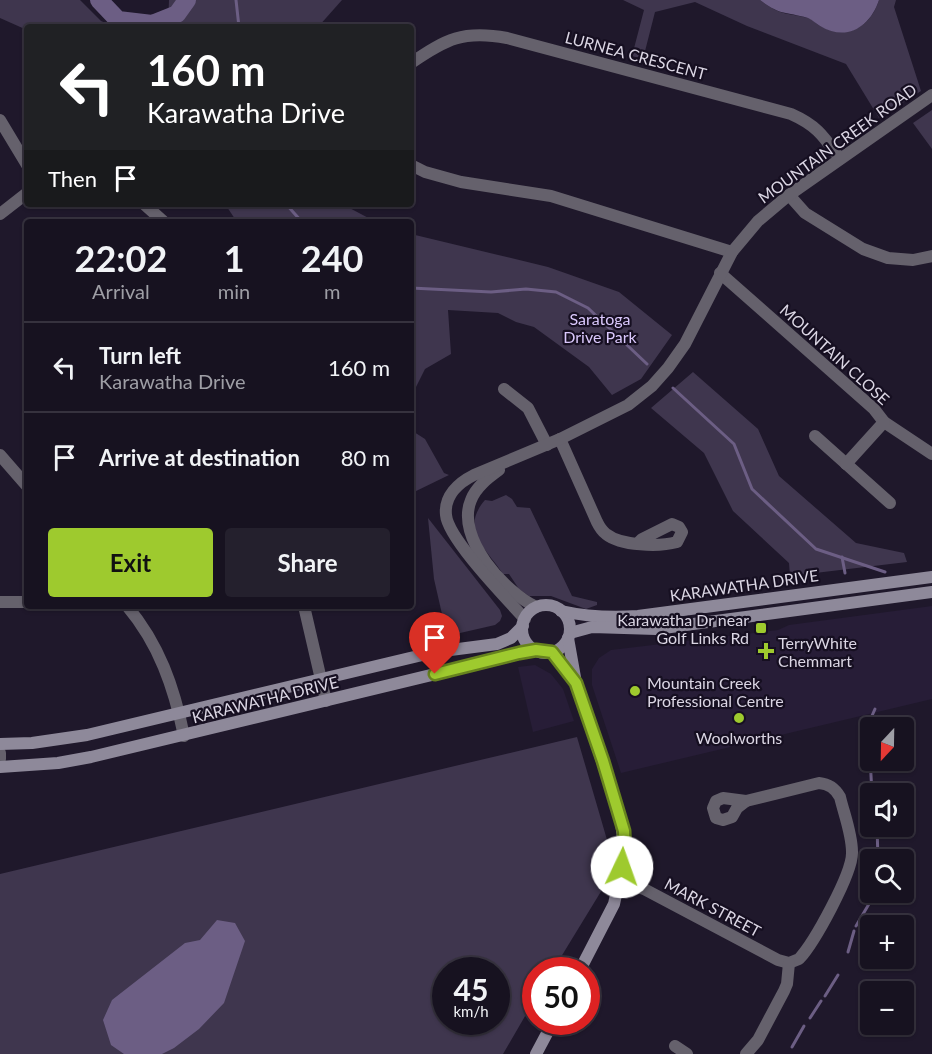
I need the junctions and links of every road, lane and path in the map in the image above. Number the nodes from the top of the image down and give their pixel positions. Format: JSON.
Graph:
{"nodes":[{"id":1,"x":414,"y":61,"type":"edge"},
{"id":2,"x":932,"y":95,"type":"edge"},
{"id":3,"x":0,"y":120,"type":"edge"},
{"id":4,"x":840,"y":159,"type":"junction"},
{"id":5,"x":24,"y":160,"type":"edge"},
{"id":6,"x":414,"y":166,"type":"edge"},
{"id":7,"x":24,"y":195,"type":"edge"},
{"id":8,"x":789,"y":195,"type":"junction"},
{"id":9,"x":147,"y":207,"type":"edge"},
{"id":10,"x":0,"y":214,"type":"edge"},
{"id":11,"x":161,"y":219,"type":"edge"},
{"id":12,"x":732,"y":252,"type":"junction"},
{"id":13,"x":932,"y":256,"type":"edge"},
{"id":14,"x":720,"y":273,"type":"junction"},
{"id":15,"x":504,"y":389,"type":"dead end"},
{"id":16,"x":884,"y":422,"type":"junction"},
{"id":17,"x":815,"y":436,"type":"dead end"},
{"id":18,"x":560,"y":439,"type":"junction"},
{"id":19,"x":548,"y":445,"type":"junction"},
{"id":20,"x":932,"y":454,"type":"edge"},
{"id":21,"x":0,"y":455,"type":"edge"},
{"id":22,"x":512,"y":460,"type":"junction"},
{"id":23,"x":846,"y":464,"type":"junction"},
{"id":24,"x":24,"y":483,"type":"edge"},
{"id":25,"x":890,"y":502,"type":"dead end"},
{"id":26,"x":638,"y":543,"type":"dead end"},
{"id":27,"x":932,"y":577,"type":"edge"},
{"id":28,"x":931,"y":592,"type":"edge"},
{"id":29,"x":0,"y":602,"type":"edge"},
{"id":30,"x":24,"y":602,"type":"edge"},
{"id":31,"x":536,"y":607,"type":"junction"},
{"id":32,"x":130,"y":609,"type":"edge"},
{"id":33,"x":305,"y":609,"type":"edge"},
{"id":34,"x":561,"y":610,"type":"junction"},
{"id":35,"x":524,"y":623,"type":"junction"},
{"id":36,"x":569,"y":636,"type":"junction"},
{"id":37,"x":536,"y":650,"type":"junction"},
{"id":38,"x":552,"y":652,"type":"junction"},
{"id":39,"x":321,"y":679,"type":"junction"},
{"id":40,"x":576,"y":683,"type":"junction"},
{"id":41,"x":326,"y":702,"type":"junction"},
{"id":42,"x":179,"y":713,"type":"junction"},
{"id":43,"x":184,"y":736,"type":"junction"},
{"id":44,"x":0,"y":744,"type":"edge"},
{"id":45,"x":0,"y":753,"type":"edge"},
{"id":46,"x":0,"y":759,"type":"edge"},
{"id":47,"x":0,"y":767,"type":"edge"},
{"id":48,"x":746,"y":801,"type":"dead end"},
{"id":49,"x":620,"y":881,"type":"junction"},
{"id":50,"x":587,"y":957,"type":"edge"},
{"id":51,"x":789,"y":963,"type":"junction"},
{"id":52,"x":547,"y":1035,"type":"edge"},
{"id":53,"x":675,"y":1046,"type":"dead end"},
{"id":54,"x":536,"y":1054,"type":"edge"},
{"id":55,"x":687,"y":1054,"type":"edge"},
{"id":56,"x":746,"y":1054,"type":"edge"}],
"edges":[{"from":1,"to":4,"type":"street","name":"LURNEA CRESCENT"},
{"from":2,"to":4,"type":"street","name":"MOUNTAIN CREEK ROAD"},
{"from":3,"to":5,"type":"street"},
{"from":4,"to":8,"type":"street","name":"MOUNTAIN CREEK ROAD"},
{"from":6,"to":12,"type":"street"},
{"from":7,"to":10,"type":"street"},
{"from":8,"to":12,"type":"street","name":"MOUNTAIN CREEK ROAD"},
{"from":8,"to":13,"type":"street"},
{"from":9,"to":11,"type":"street"},
{"from":12,"to":14,"type":"street","name":"MOUNTAIN CREEK ROAD"},
{"from":14,"to":16,"type":"street","name":"MOUNTAIN CLOSE"},
{"from":14,"to":18,"type":"street","name":"MOUNTAIN CREEK ROAD"},
{"from":15,"to":19,"type":"street"},
{"from":16,"to":20,"type":"street","name":"MOUNTAIN CLOSE"},
{"from":16,"to":23,"type":"street"},
{"from":17,"to":23,"type":"street"},
{"from":18,"to":19,"type":"street","name":"MOUNTAIN CREEK ROAD"},
{"from":18,"to":26,"type":"street"},
{"from":19,"to":22,"type":"street","name":"MOUNTAIN CREEK ROAD"},
{"from":21,"to":24,"type":"street"},
{"from":22,"to":31,"type":"street","name":"MOUNTAIN CREEK ROAD"},
{"from":22,"to":35,"type":"street","name":"MOUNTAIN CREEK ROAD"},
{"from":23,"to":25,"type":"street"},
{"from":27,"to":34,"type":"main road","name":"KARAWATHA DRIVE"},
{"from":28,"to":36,"type":"main road","name":"KARAWATHA DRIVE"},
{"from":29,"to":30,"type":"street"},
{"from":31,"to":34,"type":"main road"},
{"from":31,"to":35,"type":"main road"},
{"from":32,"to":42,"type":"street"},
{"from":33,"to":39,"type":"street"},
{"from":34,"to":36,"type":"main road"},
{"from":35,"to":37,"type":"main road"},
{"from":35,"to":39,"type":"main road","name":"KARAWATHA DRIVE"},
{"from":36,"to":38,"type":"main road"},
{"from":36,"to":40,"type":"main road"},
{"from":37,"to":38,"type":"main road"},
{"from":37,"to":41,"type":"main road","name":"KARAWATHA DRIVE"},
{"from":38,"to":40,"type":"main road"},
{"from":39,"to":41,"type":"street"},
{"from":39,"to":42,"type":"main road","name":"KARAWATHA DRIVE"},
{"from":40,"to":49,"type":"main road"},
{"from":41,"to":43,"type":"main road","name":"KARAWATHA DRIVE"},
{"from":42,"to":43,"type":"street"},
{"from":42,"to":44,"type":"main road","name":"KARAWATHA DRIVE"},
{"from":43,"to":47,"type":"main road","name":"KARAWATHA DRIVE"},
{"from":45,"to":46,"type":"street"},
{"from":48,"to":51,"type":"street"},
{"from":49,"to":50,"type":"main road"},
{"from":49,"to":51,"type":"street","name":"MARK STREET"},
{"from":51,"to":56,"type":"street"},
{"from":52,"to":54,"type":"main road"},
{"from":53,"to":55,"type":"street"}]}
